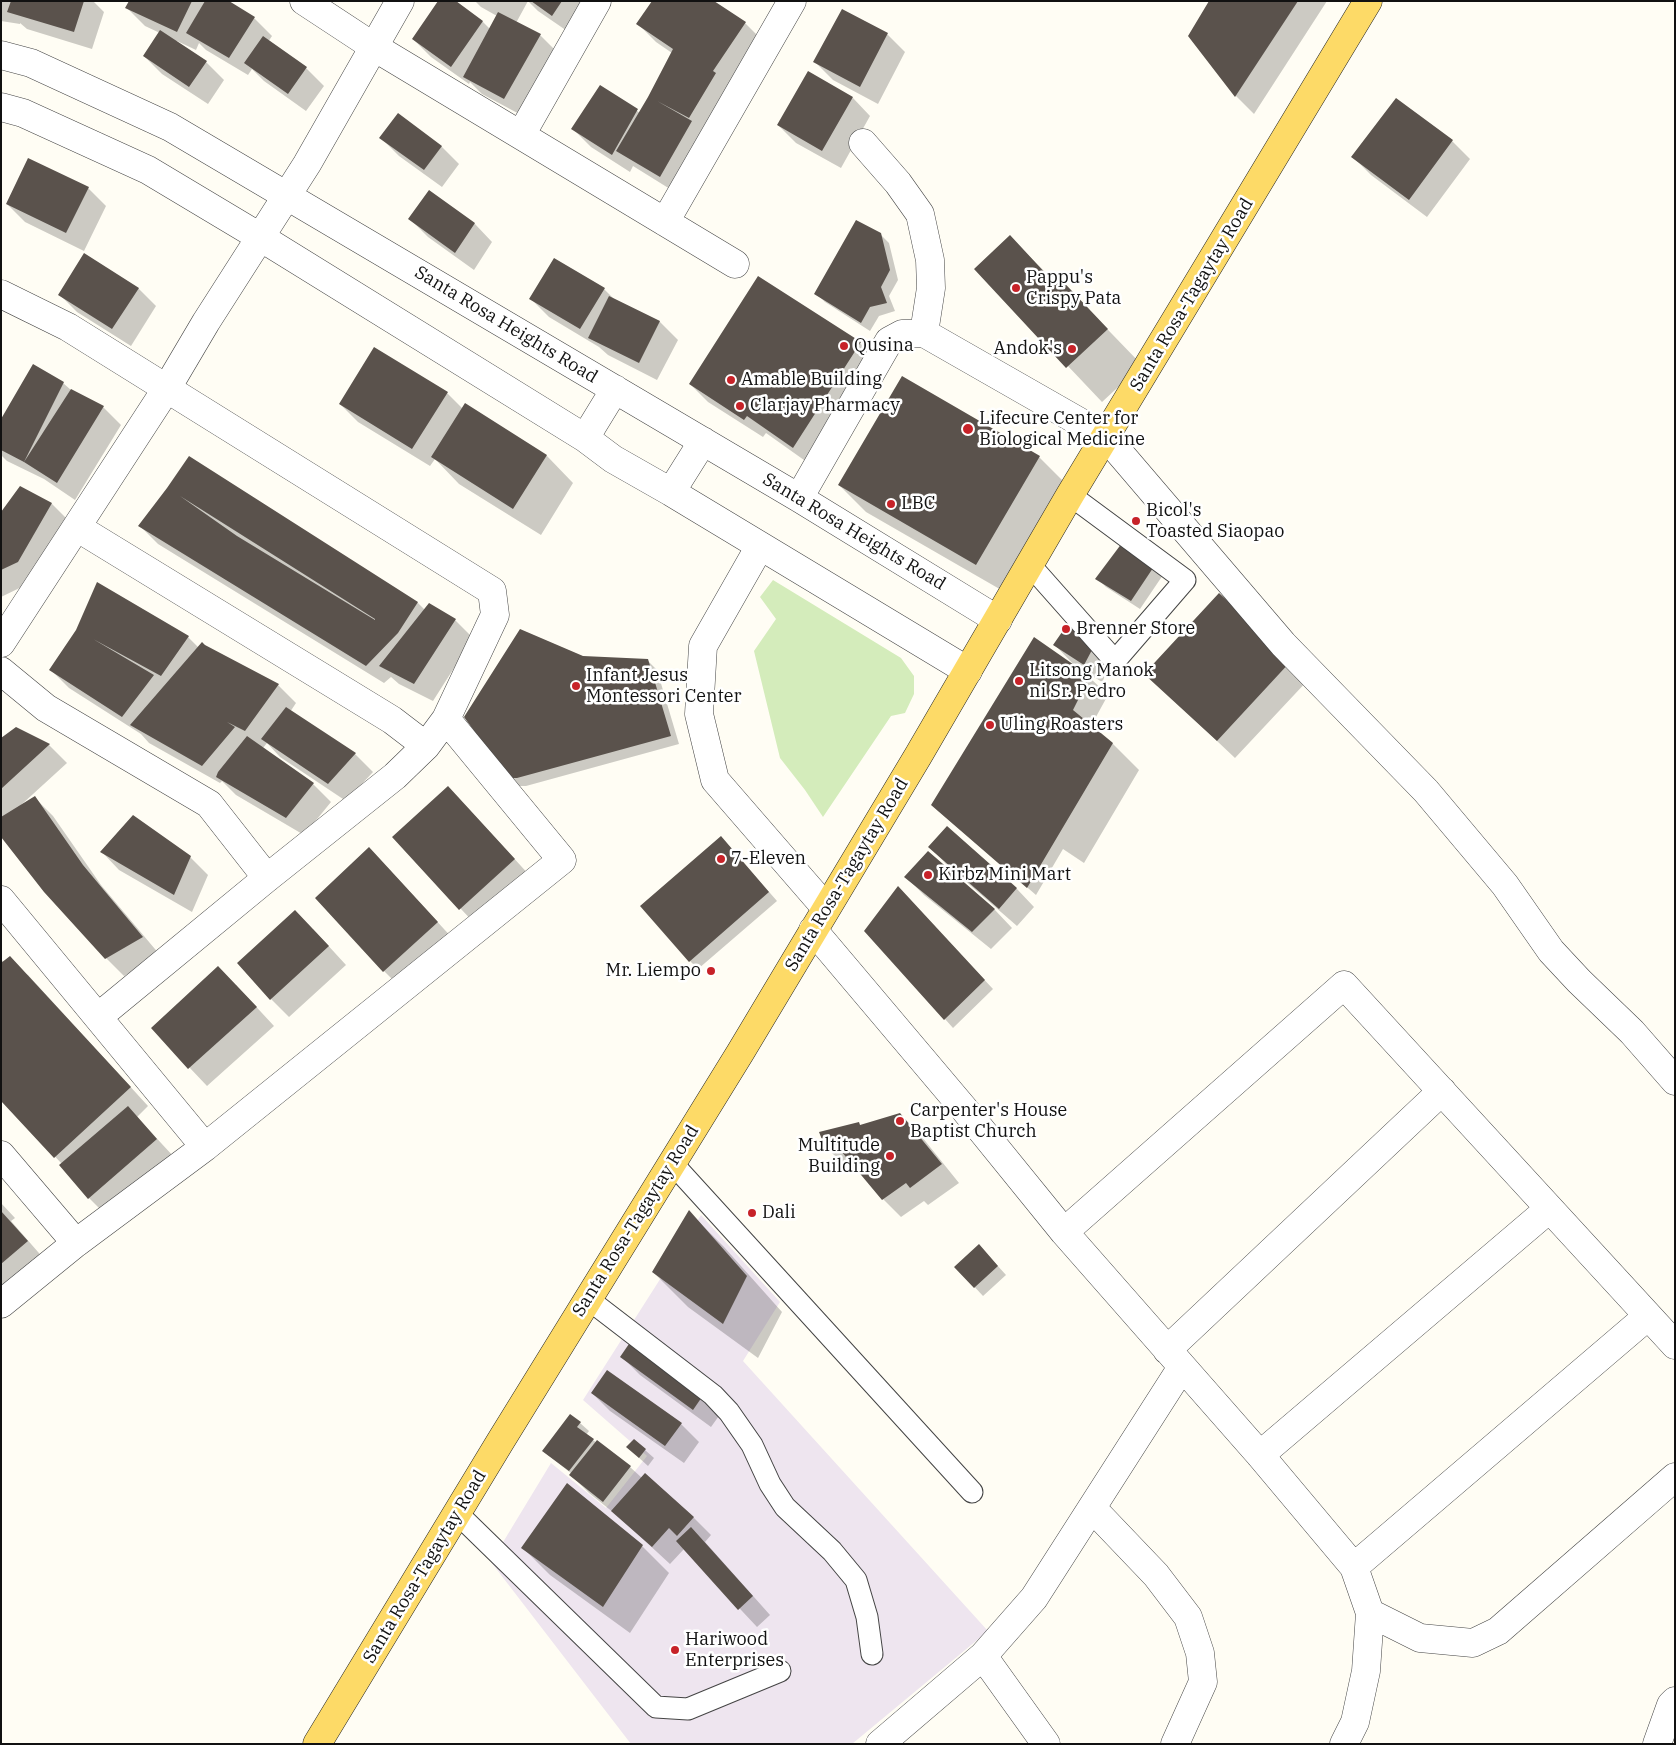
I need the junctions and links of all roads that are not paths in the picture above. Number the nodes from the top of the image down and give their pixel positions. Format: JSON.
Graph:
{"nodes":[{"id":1,"x":304,"y":1,"type":"edge"},
{"id":2,"x":400,"y":1,"type":"edge"},
{"id":3,"x":598,"y":1,"type":"edge"},
{"id":4,"x":792,"y":1,"type":"edge"},
{"id":5,"x":1368,"y":1,"type":"edge"},
{"id":6,"x":374,"y":47,"type":"junction"},
{"id":7,"x":1,"y":55,"type":"edge"},
{"id":8,"x":1,"y":107,"type":"edge"},
{"id":9,"x":522,"y":135,"type":"junction"},
{"id":10,"x":863,"y":143,"type":"dead end"},
{"id":11,"x":287,"y":196,"type":"junction"},
{"id":12,"x":665,"y":222,"type":"junction"},
{"id":13,"x":260,"y":237,"type":"junction"},
{"id":14,"x":735,"y":264,"type":"dead end"},
{"id":15,"x":2,"y":298,"type":"edge"},
{"id":16,"x":924,"y":333,"type":"junction"},
{"id":17,"x":168,"y":388,"type":"junction"},
{"id":18,"x":614,"y":389,"type":"junction"},
{"id":19,"x":1106,"y":437,"type":"junction"},
{"id":20,"x":585,"y":438,"type":"junction"},
{"id":21,"x":702,"y":441,"type":"junction"},
{"id":22,"x":671,"y":492,"type":"junction"},
{"id":23,"x":1070,"y":495,"type":"junction"},
{"id":24,"x":799,"y":498,"type":"junction"},
{"id":25,"x":78,"y":528,"type":"junction"},
{"id":26,"x":760,"y":546,"type":"junction"},
{"id":27,"x":1030,"y":565,"type":"junction"},
{"id":28,"x":998,"y":620,"type":"junction"},
{"id":29,"x":1,"y":643,"type":"edge"},
{"id":30,"x":1,"y":671,"type":"edge"},
{"id":31,"x":968,"y":671,"type":"junction"},
{"id":32,"x":446,"y":719,"type":"junction"},
{"id":33,"x":426,"y":746,"type":"junction"},
{"id":34,"x":267,"y":878,"type":"junction"},
{"id":35,"x":1,"y":900,"type":"edge"},
{"id":36,"x":820,"y":919,"type":"junction"},
{"id":37,"x":98,"y":1017,"type":"junction"},
{"id":38,"x":1675,"y":1081,"type":"edge"},
{"id":39,"x":1442,"y":1091,"type":"junction"},
{"id":40,"x":205,"y":1147,"type":"junction"},
{"id":41,"x":1,"y":1155,"type":"edge"},
{"id":42,"x":672,"y":1163,"type":"junction"},
{"id":43,"x":1550,"y":1209,"type":"junction"},
{"id":44,"x":1064,"y":1232,"type":"junction"},
{"id":45,"x":76,"y":1243,"type":"junction"},
{"id":46,"x":588,"y":1299,"type":"junction"},
{"id":47,"x":1,"y":1304,"type":"edge"},
{"id":48,"x":1648,"y":1316,"type":"junction"},
{"id":49,"x":1675,"y":1346,"type":"edge"},
{"id":50,"x":1175,"y":1358,"type":"junction"},
{"id":51,"x":1260,"y":1456,"type":"junction"},
{"id":52,"x":1675,"y":1477,"type":"edge"},
{"id":53,"x":972,"y":1492,"type":"dead end"},
{"id":54,"x":1092,"y":1508,"type":"junction"},
{"id":55,"x":458,"y":1514,"type":"junction"},
{"id":56,"x":1354,"y":1566,"type":"junction"},
{"id":57,"x":1370,"y":1612,"type":"junction"},
{"id":58,"x":872,"y":1654,"type":"dead end"},
{"id":59,"x":982,"y":1656,"type":"junction"},
{"id":60,"x":780,"y":1670,"type":"dead end"},
{"id":61,"x":1675,"y":1702,"type":"edge"},
{"id":62,"x":317,"y":1744,"type":"edge"},
{"id":63,"x":880,"y":1744,"type":"edge"},
{"id":64,"x":1046,"y":1744,"type":"edge"},
{"id":65,"x":1175,"y":1744,"type":"edge"},
{"id":66,"x":1344,"y":1744,"type":"edge"},
{"id":67,"x":1657,"y":1744,"type":"edge"}],
"edges":[{"from":1,"to":6,"type":"street"},
{"from":2,"to":6,"type":"street"},
{"from":3,"to":9,"type":"street"},
{"from":4,"to":12,"type":"street"},
{"from":5,"to":19,"type":"main road","name":"Santa Rosa-Tagaytay Road"},
{"from":6,"to":9,"type":"street"},
{"from":6,"to":11,"type":"street"},
{"from":7,"to":11,"type":"street","name":"Santa Rosa Heights Road"},
{"from":8,"to":13,"type":"street"},
{"from":9,"to":12,"type":"street"},
{"from":10,"to":16,"type":"street"},
{"from":11,"to":13,"type":"street"},
{"from":11,"to":18,"type":"street","name":"Santa Rosa Heights Road"},
{"from":12,"to":14,"type":"street"},
{"from":13,"to":17,"type":"street"},
{"from":13,"to":20,"type":"street"},
{"from":15,"to":17,"type":"street"},
{"from":16,"to":19,"type":"street"},
{"from":16,"to":24,"type":"street"},
{"from":17,"to":25,"type":"street"},
{"from":17,"to":32,"type":"street"},
{"from":18,"to":20,"type":"street"},
{"from":18,"to":21,"type":"street","name":"Santa Rosa Heights Road"},
{"from":19,"to":23,"type":"main road","name":"Santa Rosa-Tagaytay Road"},
{"from":19,"to":38,"type":"street"},
{"from":20,"to":22,"type":"street"},
{"from":21,"to":22,"type":"street"},
{"from":21,"to":24,"type":"street","name":"Santa Rosa Heights Road"},
{"from":22,"to":26,"type":"street"},
{"from":23,"to":27,"type":"main road","name":"Santa Rosa-Tagaytay Road"},
{"from":23,"to":27,"type":"lane"},
{"from":24,"to":28,"type":"street","name":"Santa Rosa Heights Road"},
{"from":25,"to":29,"type":"street"},
{"from":25,"to":33,"type":"street"},
{"from":26,"to":31,"type":"street"},
{"from":26,"to":36,"type":"street"},
{"from":27,"to":28,"type":"main road","name":"Santa Rosa-Tagaytay Road"},
{"from":28,"to":31,"type":"main road","name":"Santa Rosa-Tagaytay Road"},
{"from":30,"to":34,"type":"street"},
{"from":31,"to":36,"type":"main road","name":"Santa Rosa-Tagaytay Road"},
{"from":32,"to":33,"type":"street"},
{"from":32,"to":40,"type":"street"},
{"from":33,"to":34,"type":"street"},
{"from":34,"to":37,"type":"street"},
{"from":35,"to":37,"type":"street"},
{"from":36,"to":42,"type":"main road","name":"Santa Rosa-Tagaytay Road"},
{"from":36,"to":44,"type":"street"},
{"from":37,"to":40,"type":"street"},
{"from":39,"to":43,"type":"street"},
{"from":39,"to":44,"type":"street"},
{"from":39,"to":50,"type":"street"},
{"from":40,"to":45,"type":"street"},
{"from":41,"to":45,"type":"street"},
{"from":42,"to":46,"type":"main road","name":"Santa Rosa-Tagaytay Road"},
{"from":42,"to":53,"type":"lane"},
{"from":43,"to":48,"type":"street"},
{"from":43,"to":51,"type":"street"},
{"from":44,"to":50,"type":"street"},
{"from":45,"to":47,"type":"street"},
{"from":46,"to":55,"type":"main road","name":"Santa Rosa-Tagaytay Road"},
{"from":46,"to":58,"type":"lane"},
{"from":48,"to":49,"type":"street"},
{"from":48,"to":56,"type":"street"},
{"from":50,"to":51,"type":"street"},
{"from":50,"to":54,"type":"street"},
{"from":51,"to":56,"type":"street"},
{"from":52,"to":57,"type":"street"},
{"from":54,"to":59,"type":"street"},
{"from":54,"to":65,"type":"street"},
{"from":55,"to":60,"type":"lane"},
{"from":55,"to":62,"type":"main road","name":"Santa Rosa-Tagaytay Road"},
{"from":56,"to":57,"type":"street"},
{"from":57,"to":66,"type":"street"},
{"from":59,"to":63,"type":"street"},
{"from":59,"to":64,"type":"street"},
{"from":61,"to":67,"type":"street"}]}
